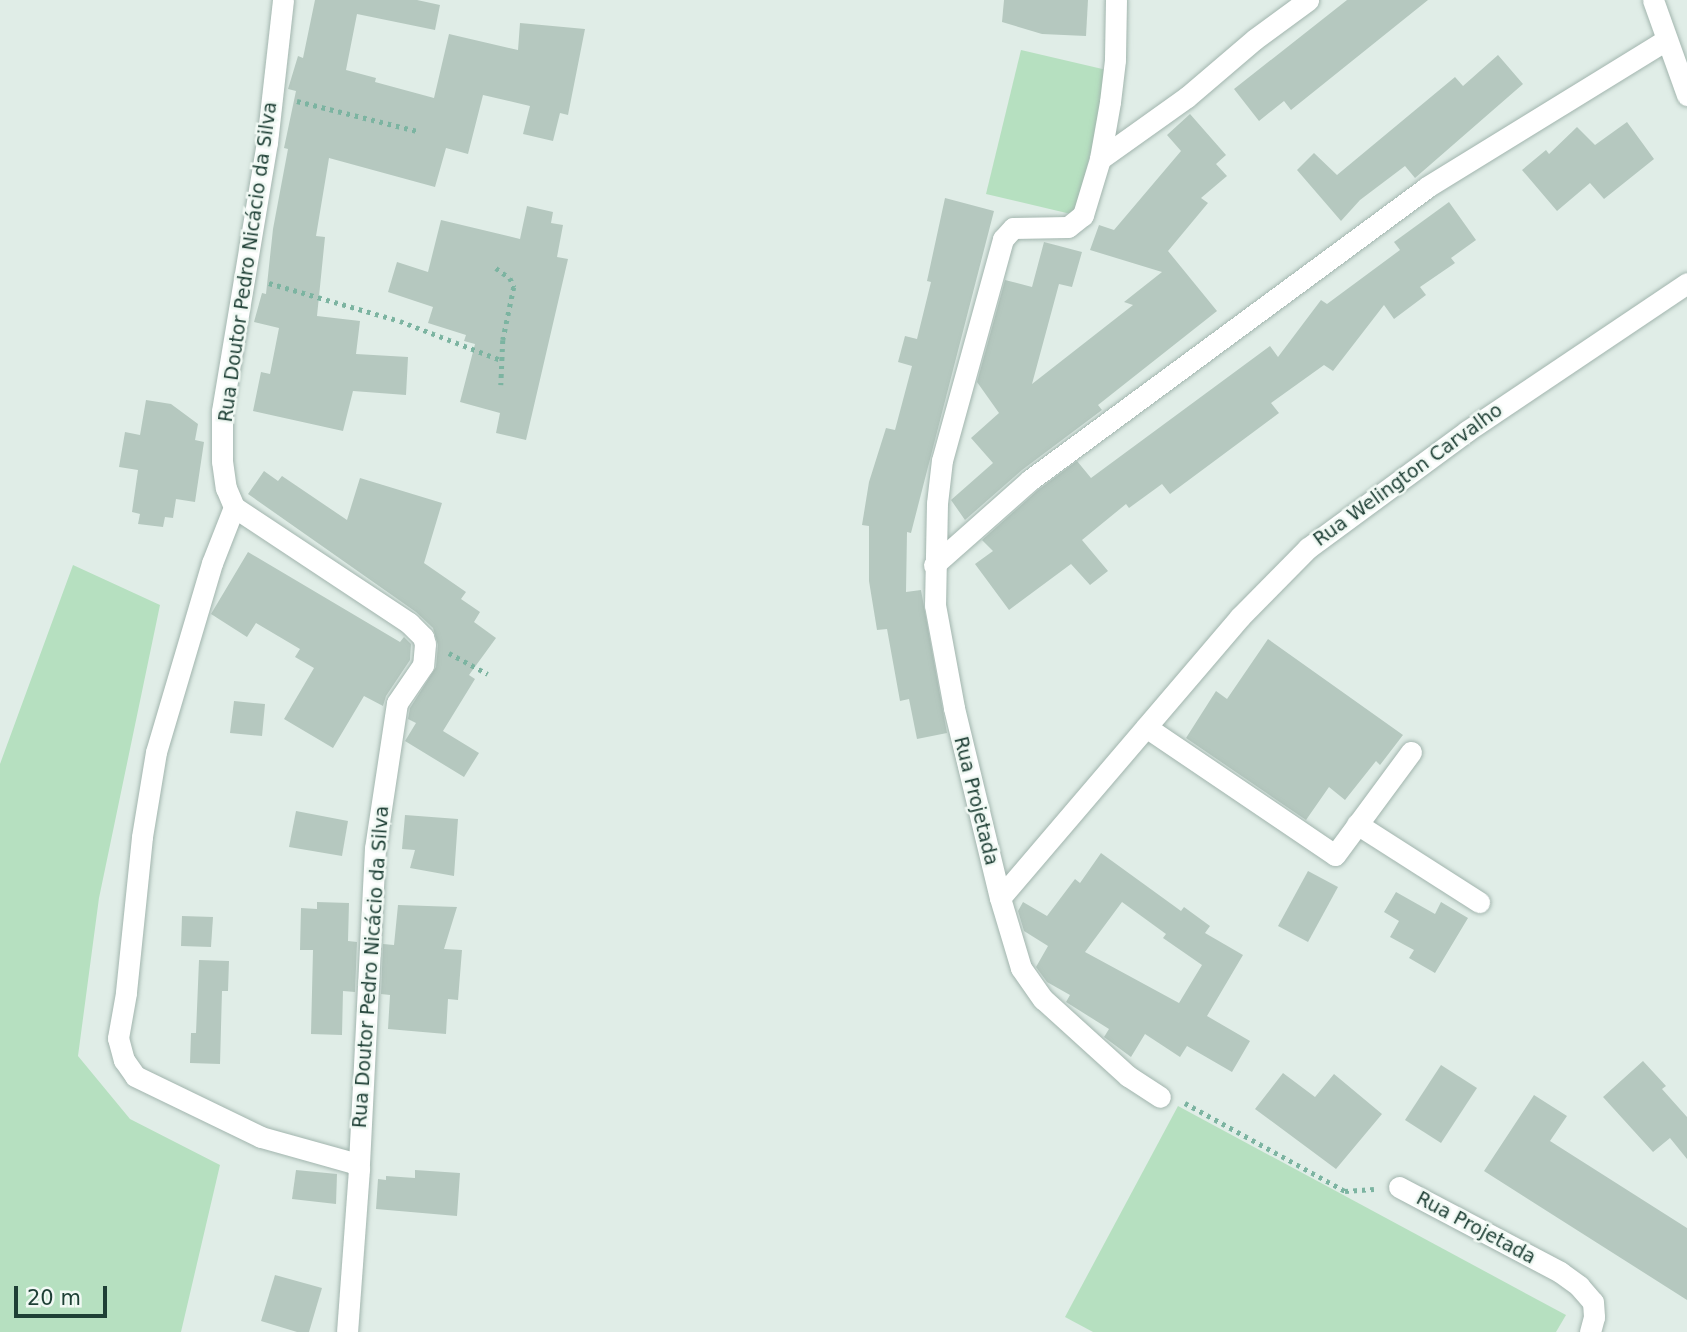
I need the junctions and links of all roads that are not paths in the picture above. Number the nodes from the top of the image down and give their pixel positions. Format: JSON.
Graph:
{"nodes":[{"id":1,"x":283,"y":0,"type":"edge"},
{"id":2,"x":1116,"y":0,"type":"edge"},
{"id":3,"x":1308,"y":0,"type":"edge"},
{"id":4,"x":1653,"y":0,"type":"edge"},
{"id":5,"x":1666,"y":40,"type":"junction"},
{"id":6,"x":1687,"y":95,"type":"edge"},
{"id":7,"x":1100,"y":159,"type":"junction"},
{"id":8,"x":1687,"y":283,"type":"edge"},
{"id":9,"x":234,"y":507,"type":"junction"},
{"id":10,"x":934,"y":565,"type":"junction"},
{"id":11,"x":1146,"y":727,"type":"junction"},
{"id":12,"x":1411,"y":751,"type":"dead end"},
{"id":13,"x":1357,"y":824,"type":"junction"},
{"id":14,"x":1000,"y":898,"type":"junction"},
{"id":15,"x":1479,"y":902,"type":"dead end"},
{"id":16,"x":1160,"y":1097,"type":"road end"},
{"id":17,"x":359,"y":1168,"type":"junction"},
{"id":18,"x":1399,"y":1187,"type":"road end"},
{"id":19,"x":347,"y":1332,"type":"edge"},
{"id":20,"x":1590,"y":1332,"type":"edge"}],
"edges":[{"from":1,"to":9,"type":"street","name":"Rua Doutor Pedro Nicácio da Silva"},
{"from":2,"to":7,"type":"street","name":"Rua Projetada"},
{"from":3,"to":7,"type":"street"},
{"from":4,"to":5,"type":"street"},
{"from":5,"to":6,"type":"street"},
{"from":5,"to":10,"type":"street"},
{"from":7,"to":10,"type":"street","name":"Rua Projetada"},
{"from":8,"to":11,"type":"street","name":"Rua Welington Carvalho"},
{"from":9,"to":17,"type":"street","name":"Rua Doutor Pedro Nicácio da Silva"},
{"from":9,"to":17,"type":"street"},
{"from":10,"to":14,"type":"street","name":"Rua Projetada"},
{"from":11,"to":13,"type":"street"},
{"from":11,"to":14,"type":"street","name":"Rua Welington Carvalho"},
{"from":12,"to":13,"type":"street"},
{"from":13,"to":15,"type":"street"},
{"from":14,"to":16,"type":"street","name":"Rua Projetada"},
{"from":17,"to":19,"type":"street","name":"Rua Doutor Pedro Nicácio da Silva"},
{"from":18,"to":20,"type":"street","name":"Rua Projetada"}]}
